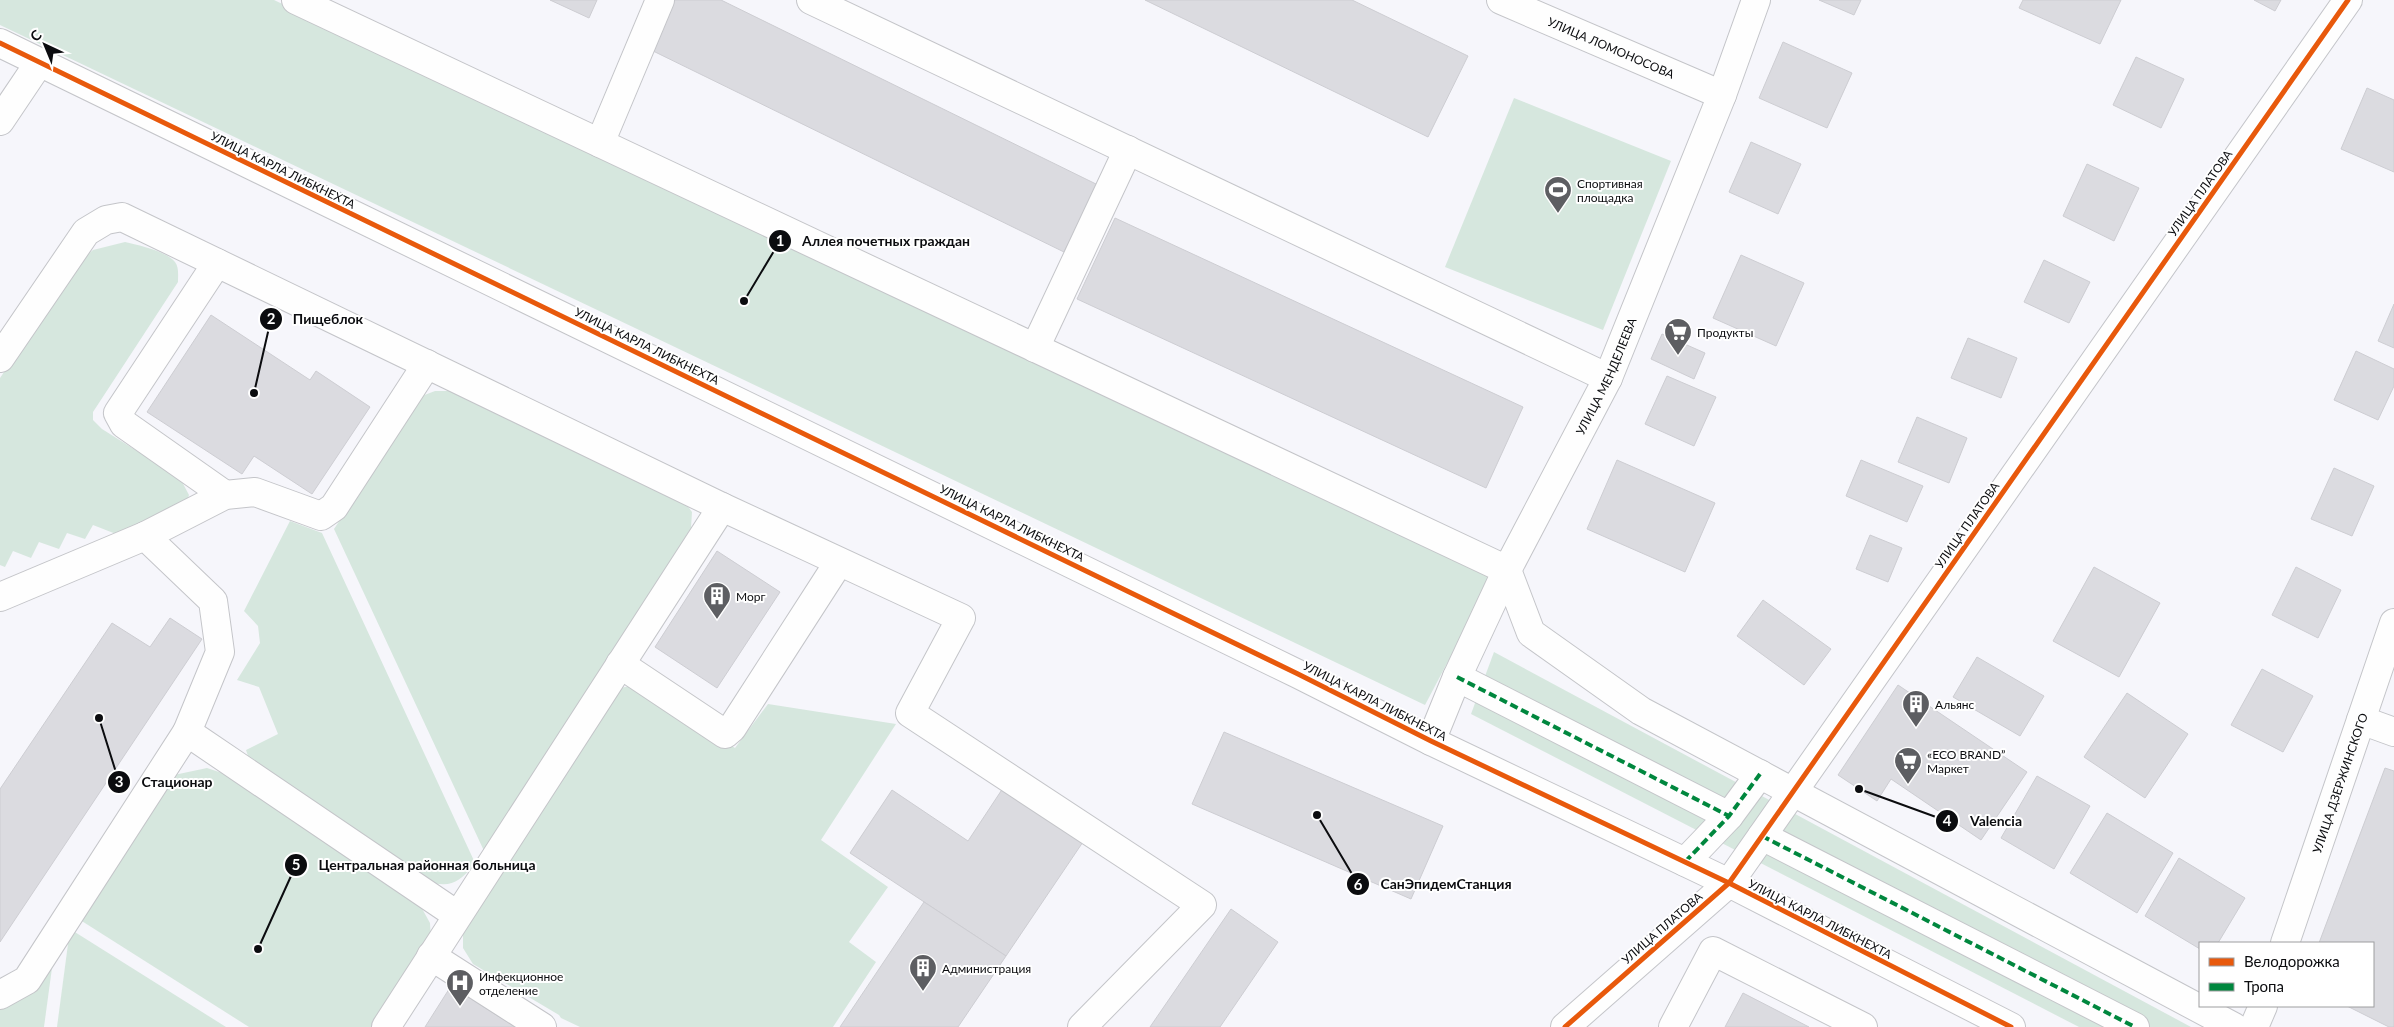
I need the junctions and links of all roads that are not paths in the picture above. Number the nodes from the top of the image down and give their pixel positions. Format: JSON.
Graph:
{"nodes":[{"id":1,"x":296,"y":0,"type":"edge"},
{"id":2,"x":660,"y":0,"type":"edge"},
{"id":3,"x":811,"y":0,"type":"edge"},
{"id":4,"x":1501,"y":0,"type":"edge"},
{"id":5,"x":1756,"y":0,"type":"edge"},
{"id":6,"x":2348,"y":0,"type":"edge"},
{"id":7,"x":0,"y":44,"type":"edge"},
{"id":8,"x":39,"y":62,"type":"junction"},
{"id":9,"x":1722,"y":95,"type":"junction"},
{"id":10,"x":0,"y":121,"type":"edge"},
{"id":11,"x":600,"y":143,"type":"junction"},
{"id":12,"x":1128,"y":150,"type":"junction"},
{"id":13,"x":217,"y":263,"type":"junction"},
{"id":14,"x":1035,"y":348,"type":"junction"},
{"id":15,"x":0,"y":358,"type":"edge"},
{"id":16,"x":427,"y":364,"type":"junction"},
{"id":17,"x":1608,"y":378,"type":"junction"},
{"id":18,"x":225,"y":495,"type":"junction"},
{"id":19,"x":722,"y":507,"type":"junction"},
{"id":20,"x":145,"y":536,"type":"junction"},
{"id":21,"x":840,"y":562,"type":"junction"},
{"id":22,"x":1508,"y":570,"type":"junction"},
{"id":23,"x":0,"y":597,"type":"edge"},
{"id":24,"x":2394,"y":623,"type":"edge"},
{"id":25,"x":620,"y":664,"type":"junction"},
{"id":26,"x":1457,"y":677,"type":"junction"},
{"id":27,"x":2361,"y":720,"type":"junction"},
{"id":28,"x":187,"y":732,"type":"junction"},
{"id":29,"x":2394,"y":732,"type":"edge"},
{"id":30,"x":1431,"y":741,"type":"junction"},
{"id":31,"x":1760,"y":774,"type":"junction"},
{"id":32,"x":1793,"y":792,"type":"junction"},
{"id":33,"x":1728,"y":816,"type":"junction"},
{"id":34,"x":1762,"y":836,"type":"junction"},
{"id":35,"x":1685,"y":862,"type":"junction"},
{"id":36,"x":1729,"y":883,"type":"junction"},
{"id":37,"x":457,"y":915,"type":"junction"},
{"id":38,"x":2285,"y":942,"type":"edge"},
{"id":39,"x":431,"y":956,"type":"junction"},
{"id":40,"x":0,"y":995,"type":"edge"},
{"id":41,"x":2263,"y":1007,"type":"edge"},
{"id":42,"x":386,"y":1027,"type":"edge"},
{"id":43,"x":542,"y":1027,"type":"edge"},
{"id":44,"x":1082,"y":1027,"type":"edge"},
{"id":45,"x":1566,"y":1027,"type":"edge"},
{"id":46,"x":1673,"y":1027,"type":"edge"},
{"id":47,"x":1863,"y":1027,"type":"edge"},
{"id":48,"x":2011,"y":1027,"type":"edge"},
{"id":49,"x":2135,"y":1027,"type":"edge"},
{"id":50,"x":2234,"y":1027,"type":"edge"},
{"id":51,"x":2254,"y":1027,"type":"edge"}],
"edges":[{"from":1,"to":11,"type":"street"},
{"from":2,"to":11,"type":"street"},
{"from":3,"to":12,"type":"street"},
{"from":4,"to":9,"type":"street","name":"УЛИЦА ЛОМОНОСОВА"},
{"from":5,"to":9,"type":"street","name":"УЛИЦА МЕНДЕЛЕЕВА"},
{"from":6,"to":32,"type":"street","name":"УЛИЦА ПЛАТОВА"},
{"from":7,"to":8,"type":"street","name":"УЛИЦА КАРЛА ЛИБКНЕХТА"},
{"from":8,"to":10,"type":"street"},
{"from":8,"to":30,"type":"street","name":"УЛИЦА КАРЛА ЛИБКНЕХТА"},
{"from":9,"to":17,"type":"street","name":"УЛИЦА МЕНДЕЛЕЕВА"},
{"from":11,"to":14,"type":"street"},
{"from":12,"to":14,"type":"street"},
{"from":12,"to":17,"type":"street"},
{"from":13,"to":15,"type":"street"},
{"from":13,"to":16,"type":"street"},
{"from":13,"to":18,"type":"street"},
{"from":14,"to":22,"type":"street"},
{"from":16,"to":18,"type":"street"},
{"from":16,"to":19,"type":"street"},
{"from":17,"to":22,"type":"street","name":"УЛИЦА МЕНДЕЛЕЕВА"},
{"from":18,"to":20,"type":"street"},
{"from":19,"to":21,"type":"street"},
{"from":19,"to":25,"type":"street"},
{"from":20,"to":23,"type":"street"},
{"from":20,"to":28,"type":"street"},
{"from":21,"to":25,"type":"street"},
{"from":21,"to":44,"type":"street"},
{"from":22,"to":26,"type":"street","name":"УЛИЦА МЕНДЕЛЕЕВА"},
{"from":22,"to":31,"type":"street"},
{"from":24,"to":27,"type":"street","name":"УЛИЦА ДЗЕРЖИНСКОГО"},
{"from":25,"to":37,"type":"street"},
{"from":26,"to":30,"type":"street","name":"УЛИЦА МЕНДЕЛЕЕВА"},
{"from":26,"to":33,"type":"street"},
{"from":27,"to":29,"type":"street"},
{"from":27,"to":38,"type":"street","name":"УЛИЦА ДЗЕРЖИНСКОГО"},
{"from":28,"to":37,"type":"street"},
{"from":28,"to":40,"type":"street"},
{"from":30,"to":35,"type":"street","name":"УЛИЦА КАРЛА ЛИБКНЕХТА"},
{"from":31,"to":32,"type":"street"},
{"from":31,"to":33,"type":"street"},
{"from":32,"to":34,"type":"street","name":"УЛИЦА ПЛАТОВА"},
{"from":32,"to":50,"type":"street"},
{"from":33,"to":35,"type":"street"},
{"from":34,"to":36,"type":"street","name":"УЛИЦА ПЛАТОВА"},
{"from":34,"to":49,"type":"street"},
{"from":35,"to":36,"type":"street","name":"УЛИЦА КАРЛА ЛИБКНЕХТА"},
{"from":36,"to":45,"type":"street","name":"УЛИЦА ПЛАТОВА"},
{"from":36,"to":48,"type":"street","name":"УЛИЦА КАРЛА ЛИБКНЕХТА"},
{"from":37,"to":39,"type":"street"},
{"from":39,"to":42,"type":"street"},
{"from":39,"to":43,"type":"street"},
{"from":41,"to":51,"type":"street"},
{"from":46,"to":47,"type":"street"}]}
